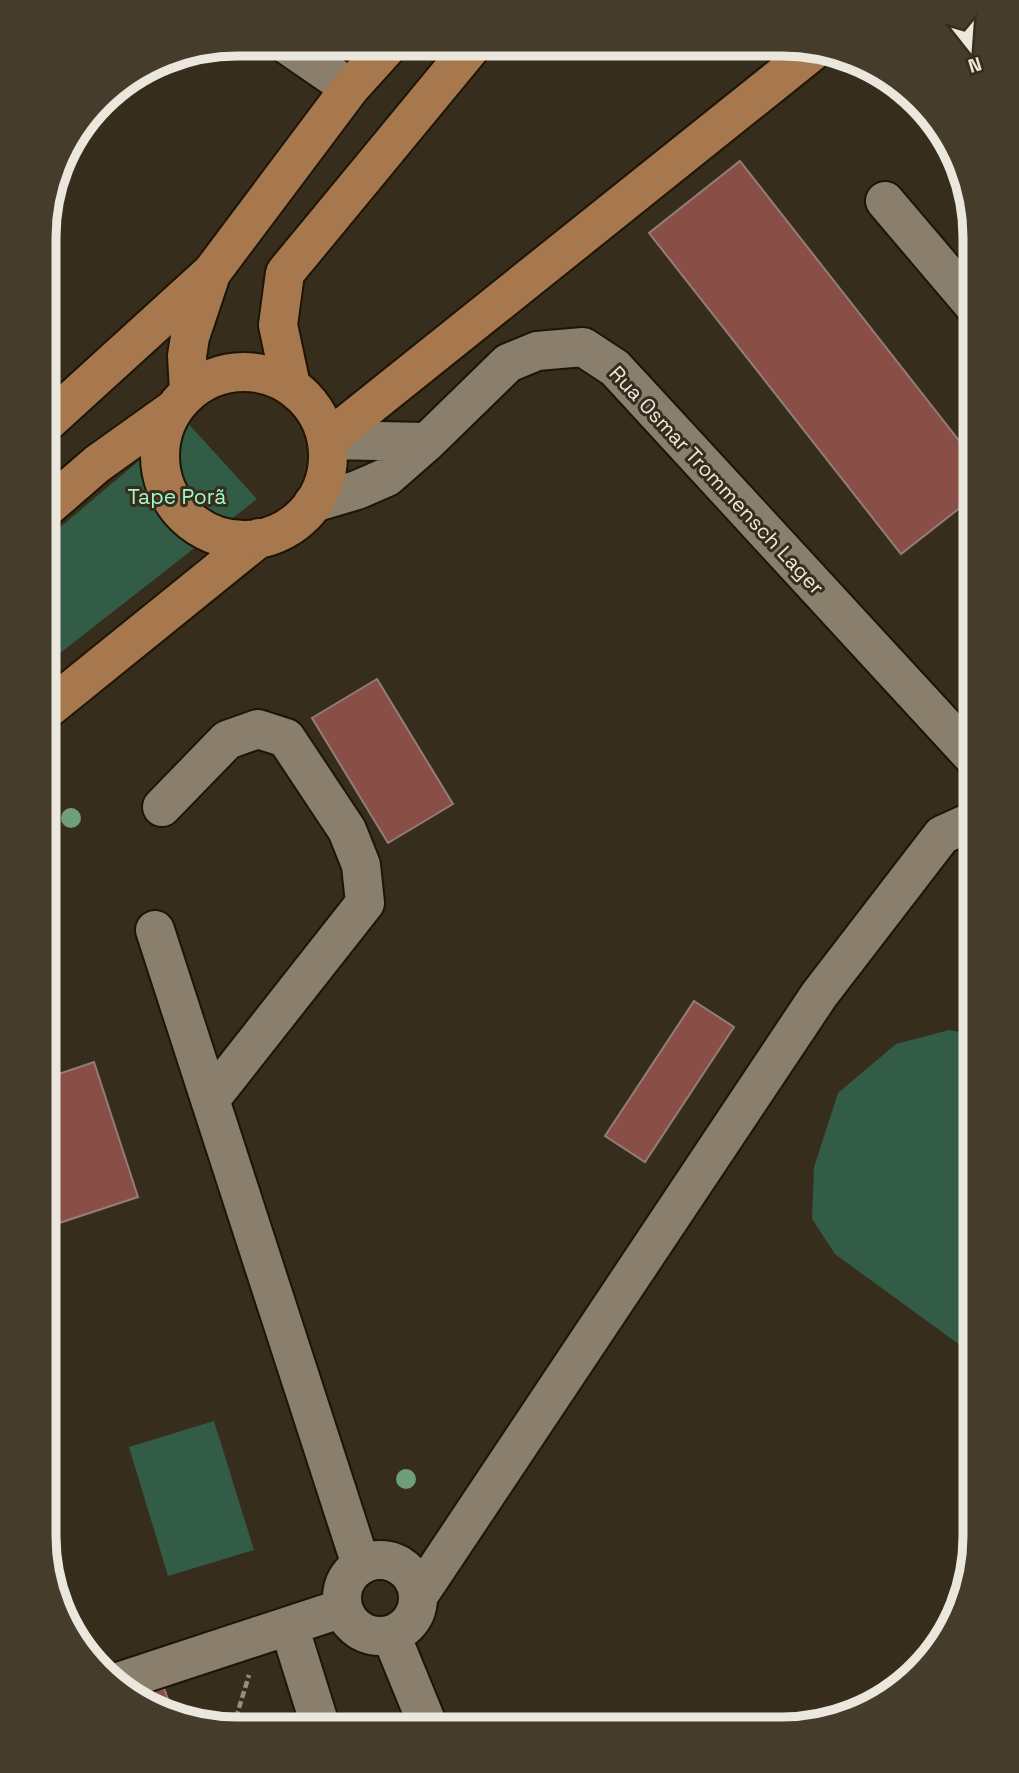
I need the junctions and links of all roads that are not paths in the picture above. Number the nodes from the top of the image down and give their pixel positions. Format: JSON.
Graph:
{"nodes":[{"id":1,"x":303,"y":56,"type":"edge"},
{"id":2,"x":379,"y":56,"type":"edge"},
{"id":3,"x":464,"y":56,"type":"edge"},
{"id":4,"x":805,"y":57,"type":"edge"},
{"id":5,"x":350,"y":88,"type":"junction"},
{"id":6,"x":885,"y":201,"type":"dead end"},
{"id":7,"x":212,"y":272,"type":"junction"},
{"id":8,"x":963,"y":293,"type":"edge"},
{"id":9,"x":291,"y":386,"type":"junction"},
{"id":10,"x":181,"y":400,"type":"junction"},
{"id":11,"x":56,"y":414,"type":"edge"},
{"id":12,"x":327,"y":440,"type":"junction"},
{"id":13,"x":427,"y":442,"type":"junction"},
{"id":14,"x":56,"y":499,"type":"edge"},
{"id":15,"x":313,"y":503,"type":"junction"},
{"id":16,"x":259,"y":538,"type":"junction"},
{"id":17,"x":56,"y":703,"type":"edge"},
{"id":18,"x":963,"y":746,"type":"edge"},
{"id":19,"x":162,"y":807,"type":"dead end"},
{"id":20,"x":963,"y":825,"type":"edge"},
{"id":21,"x":155,"y":930,"type":"dead end"},
{"id":22,"x":210,"y":1100,"type":"junction"},
{"id":23,"x":361,"y":1565,"type":"junction"},
{"id":24,"x":419,"y":1595,"type":"junction"},
{"id":25,"x":343,"y":1608,"type":"junction"},
{"id":26,"x":289,"y":1626,"type":"junction"},
{"id":27,"x":391,"y":1635,"type":"junction"},
{"id":28,"x":126,"y":1679,"type":"edge"},
{"id":29,"x":318,"y":1717,"type":"edge"},
{"id":30,"x":425,"y":1717,"type":"edge"}],
"edges":[{"from":1,"to":5,"type":"street"},
{"from":2,"to":5,"type":"main road"},
{"from":3,"to":9,"type":"main road"},
{"from":4,"to":12,"type":"main road"},
{"from":5,"to":7,"type":"main road"},
{"from":6,"to":8,"type":"street"},
{"from":7,"to":10,"type":"main road"},
{"from":7,"to":11,"type":"main road"},
{"from":9,"to":10,"type":"main road"},
{"from":9,"to":12,"type":"main road"},
{"from":10,"to":14,"type":"main road"},
{"from":10,"to":16,"type":"main road"},
{"from":12,"to":13,"type":"street"},
{"from":12,"to":15,"type":"main road"},
{"from":13,"to":15,"type":"street","name":"Rua Osmar Trommensch Lager"},
{"from":13,"to":18,"type":"street","name":"Rua Osmar Trommensch Lager"},
{"from":15,"to":16,"type":"main road"},
{"from":16,"to":17,"type":"main road"},
{"from":19,"to":22,"type":"street"},
{"from":20,"to":24,"type":"street"},
{"from":21,"to":22,"type":"street"},
{"from":22,"to":23,"type":"street"},
{"from":23,"to":24,"type":"street"},
{"from":23,"to":25,"type":"street"},
{"from":24,"to":27,"type":"street"},
{"from":25,"to":26,"type":"street"},
{"from":25,"to":27,"type":"street"},
{"from":26,"to":28,"type":"street"},
{"from":26,"to":29,"type":"street"},
{"from":27,"to":30,"type":"street"}]}
